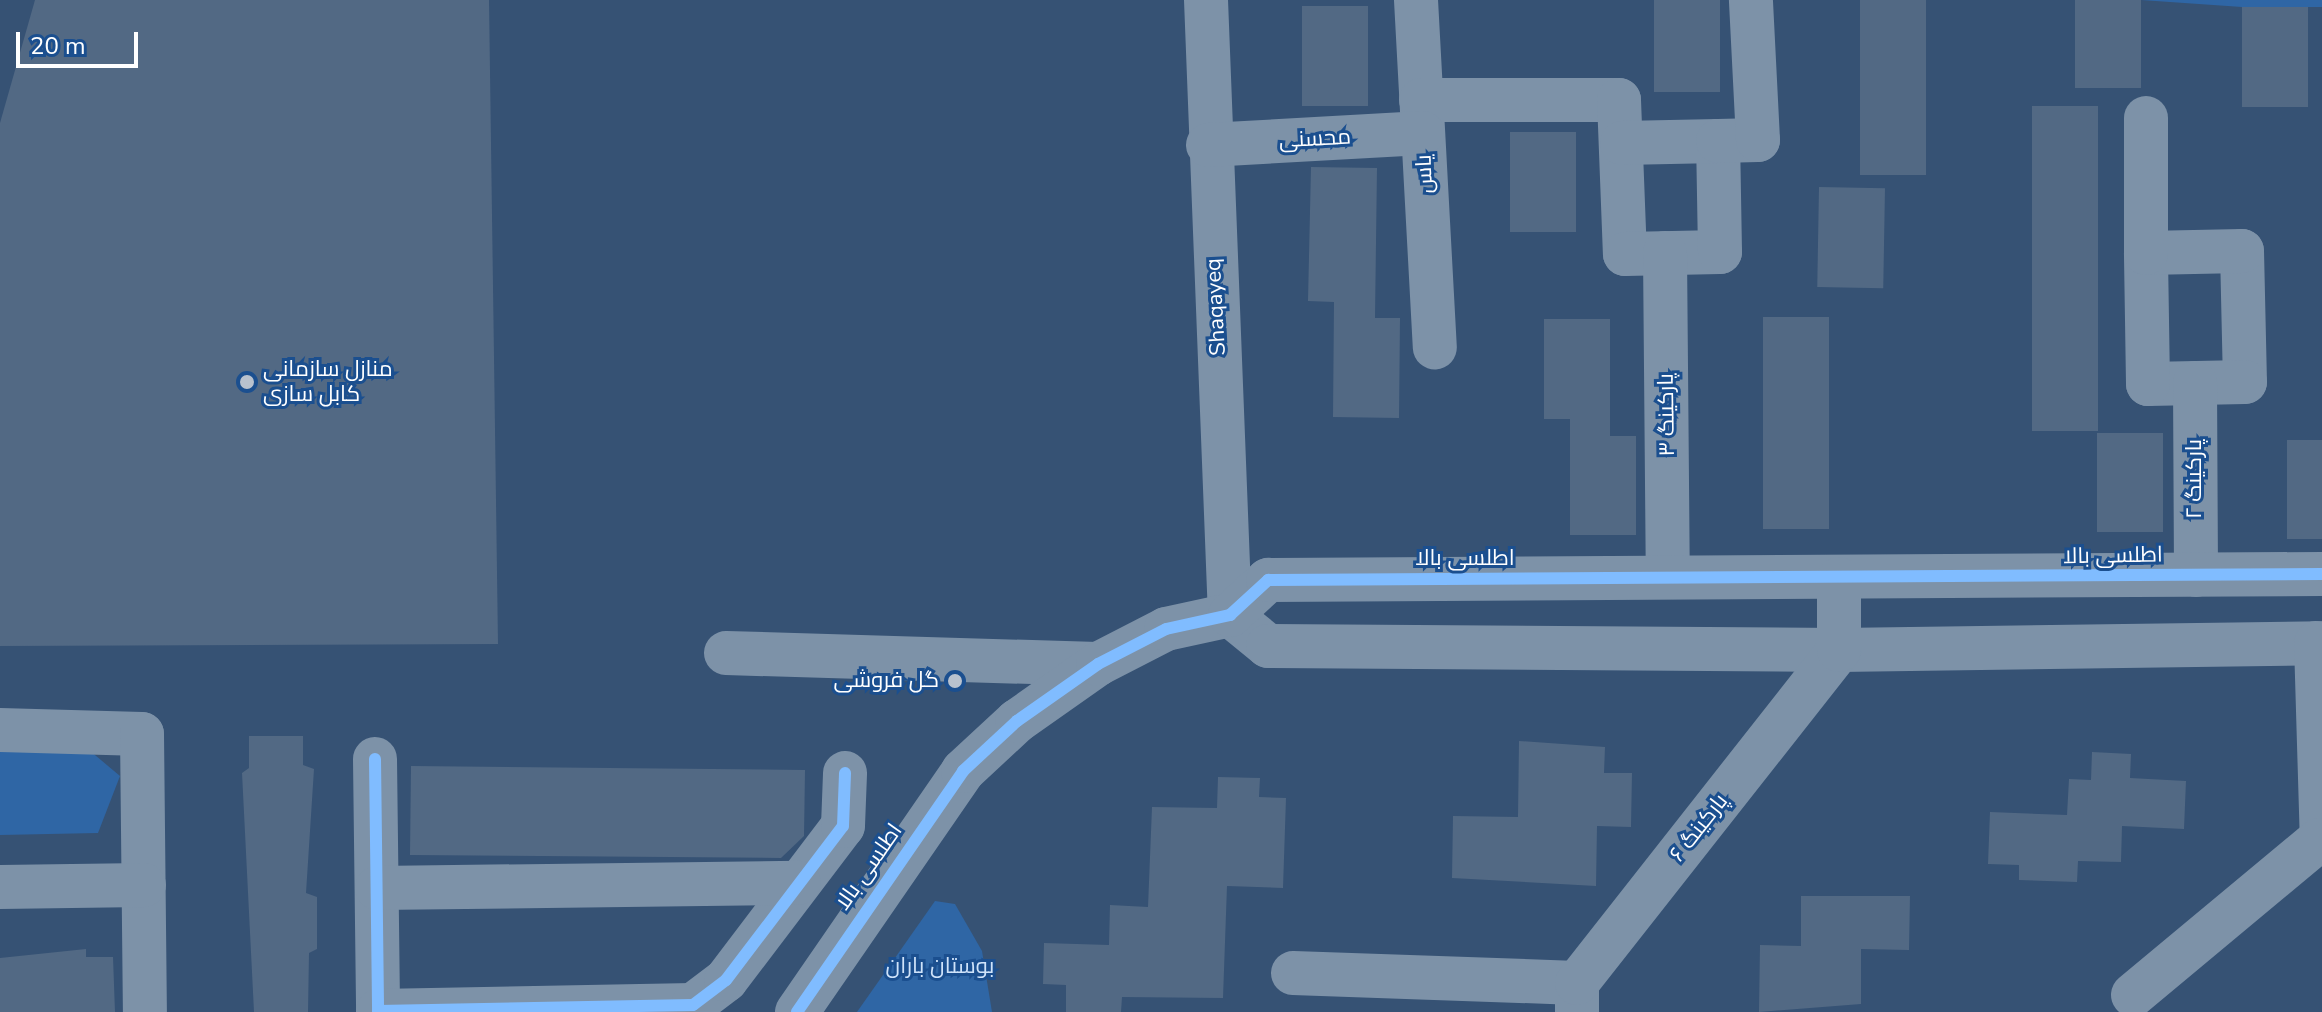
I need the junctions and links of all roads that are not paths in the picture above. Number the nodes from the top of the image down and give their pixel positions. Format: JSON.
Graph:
{"nodes":[{"id":1,"x":1206,"y":0,"type":"edge"},
{"id":2,"x":1416,"y":0,"type":"edge"},
{"id":3,"x":1751,"y":0,"type":"edge"},
{"id":4,"x":1422,"y":117,"type":"junction"},
{"id":5,"x":2146,"y":118,"type":"dead end"},
{"id":6,"x":1718,"y":141,"type":"junction"},
{"id":7,"x":1622,"y":143,"type":"junction"},
{"id":8,"x":1208,"y":145,"type":"junction"},
{"id":9,"x":1665,"y":253,"type":"junction"},
{"id":10,"x":2146,"y":253,"type":"junction"},
{"id":11,"x":1435,"y":347,"type":"dead end"},
{"id":12,"x":2195,"y":383,"type":"junction"},
{"id":13,"x":2322,"y":574,"type":"edge"},
{"id":14,"x":2196,"y":575,"type":"junction"},
{"id":15,"x":1668,"y":577,"type":"junction"},
{"id":16,"x":1839,"y":579,"type":"junction"},
{"id":17,"x":1230,"y":615,"type":"junction"},
{"id":18,"x":2319,"y":643,"type":"edge"},
{"id":19,"x":1839,"y":650,"type":"junction"},
{"id":20,"x":726,"y":653,"type":"dead end"},
{"id":21,"x":1098,"y":664,"type":"junction"},
{"id":22,"x":0,"y":730,"type":"edge"},
{"id":23,"x":375,"y":759,"type":"dead end"},
{"id":24,"x":845,"y":773,"type":"dead end"},
{"id":25,"x":2320,"y":841,"type":"edge"},
{"id":26,"x":799,"y":883,"type":"junction"},
{"id":27,"x":144,"y":885,"type":"junction"},
{"id":28,"x":0,"y":887,"type":"edge"},
{"id":29,"x":377,"y":888,"type":"junction"},
{"id":30,"x":1293,"y":973,"type":"dead end"},
{"id":31,"x":2133,"y":995,"type":"dead end"},
{"id":32,"x":1577,"y":997,"type":"edge"},
{"id":33,"x":633,"y":1009,"type":"edge"},
{"id":34,"x":413,"y":1011,"type":"edge"},
{"id":35,"x":145,"y":1012,"type":"edge"},
{"id":36,"x":797,"y":1012,"type":"edge"}],
"edges":[{"from":1,"to":8,"type":"street","name":"Shaqayeq"},
{"from":2,"to":4,"type":"street","name":"یاس"},
{"from":3,"to":6,"type":"street"},
{"from":4,"to":7,"type":"street","name":"محسنی"},
{"from":4,"to":8,"type":"street","name":"محسنی"},
{"from":4,"to":11,"type":"street","name":"یاس"},
{"from":5,"to":10,"type":"street"},
{"from":6,"to":7,"type":"street"},
{"from":6,"to":9,"type":"street"},
{"from":7,"to":9,"type":"street"},
{"from":8,"to":17,"type":"street","name":"Shaqayeq"},
{"from":9,"to":15,"type":"street","name":"پارکینگ ۳"},
{"from":10,"to":12,"type":"street"},
{"from":10,"to":12,"type":"street"},
{"from":12,"to":14,"type":"street","name":"پارکینگ ۲"},
{"from":13,"to":14,"type":"street","name":"اطلسی بالا"},
{"from":14,"to":16,"type":"street","name":"اطلسی بالا"},
{"from":15,"to":16,"type":"street","name":"اطلسی بالا"},
{"from":15,"to":17,"type":"street","name":"اطلسی بالا"},
{"from":16,"to":19,"type":"street"},
{"from":17,"to":19,"type":"street"},
{"from":17,"to":21,"type":"street","name":"اطلسی بالا"},
{"from":18,"to":19,"type":"street"},
{"from":18,"to":25,"type":"street"},
{"from":19,"to":32,"type":"street","name":"پارکینگ ۶"},
{"from":20,"to":21,"type":"street"},
{"from":21,"to":36,"type":"street","name":"اطلسی بالا"},
{"from":22,"to":27,"type":"street"},
{"from":23,"to":29,"type":"street"},
{"from":24,"to":26,"type":"street"},
{"from":25,"to":31,"type":"street"},
{"from":26,"to":29,"type":"street"},
{"from":26,"to":33,"type":"street"},
{"from":27,"to":28,"type":"street"},
{"from":27,"to":35,"type":"street"},
{"from":29,"to":34,"type":"street"},
{"from":30,"to":32,"type":"street"},
{"from":33,"to":34,"type":"street"}]}
